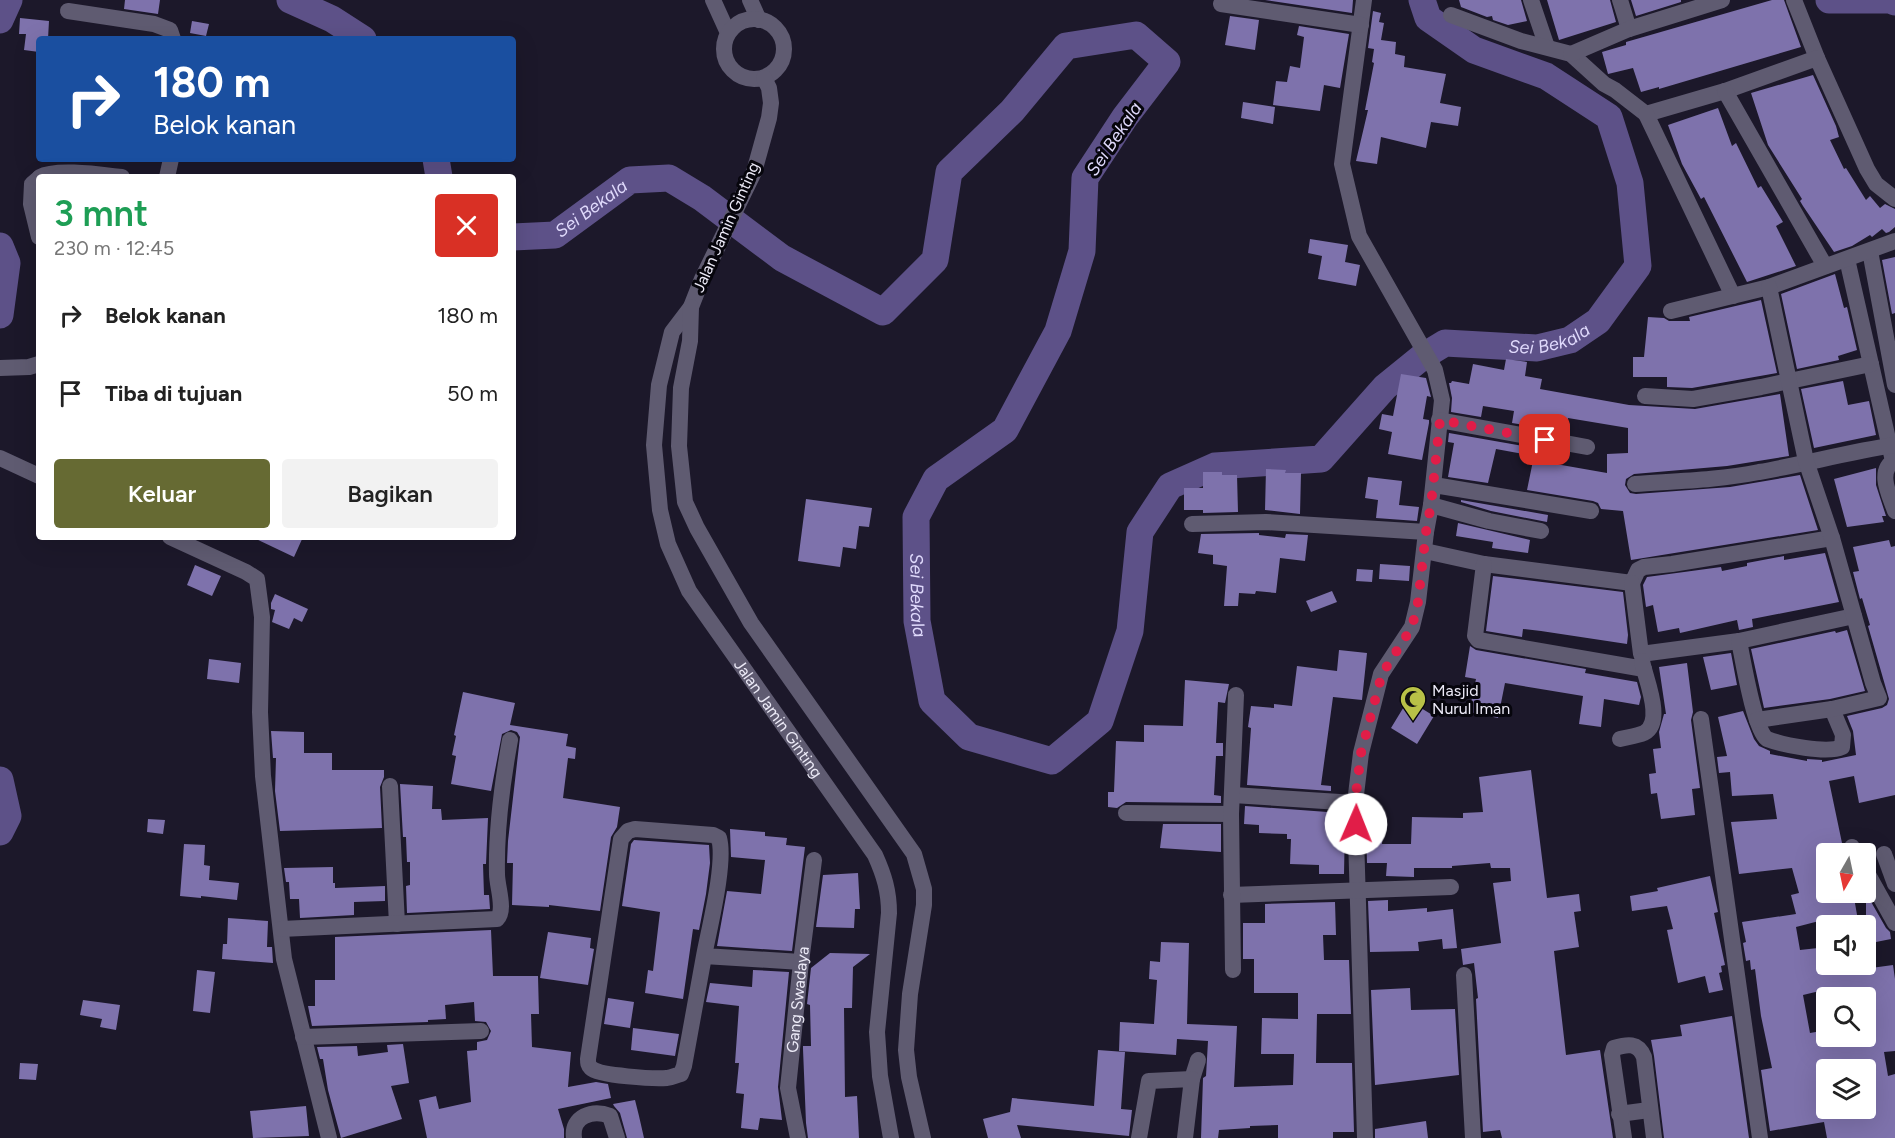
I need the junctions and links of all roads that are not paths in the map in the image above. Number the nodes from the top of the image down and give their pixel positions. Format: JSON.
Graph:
{"nodes":[{"id":1,"x":713,"y":0,"type":"edge"},
{"id":2,"x":750,"y":0,"type":"edge"},
{"id":3,"x":1364,"y":0,"type":"edge"},
{"id":4,"x":1531,"y":0,"type":"edge"},
{"id":5,"x":1620,"y":0,"type":"edge"},
{"id":6,"x":1794,"y":0,"type":"edge"},
{"id":7,"x":1718,"y":1,"type":"edge"},
{"id":8,"x":1221,"y":4,"type":"dead end"},
{"id":9,"x":68,"y":11,"type":"dead end"},
{"id":10,"x":1451,"y":15,"type":"dead end"},
{"id":11,"x":759,"y":20,"type":"junction"},
{"id":12,"x":1361,"y":24,"type":"junction"},
{"id":13,"x":1629,"y":29,"type":"junction"},
{"id":14,"x":728,"y":33,"type":"junction"},
{"id":15,"x":172,"y":36,"type":"edge"},
{"id":16,"x":1547,"y":47,"type":"junction"},
{"id":17,"x":1571,"y":54,"type":"junction"},
{"id":18,"x":1817,"y":58,"type":"junction"},
{"id":19,"x":764,"y":78,"type":"junction"},
{"id":20,"x":1725,"y":91,"type":"junction"},
{"id":21,"x":1646,"y":114,"type":"junction"},
{"id":22,"x":51,"y":174,"type":"edge"},
{"id":23,"x":75,"y":174,"type":"edge"},
{"id":24,"x":36,"y":181,"type":"edge"},
{"id":25,"x":1895,"y":199,"type":"edge"},
{"id":26,"x":36,"y":226,"type":"edge"},
{"id":27,"x":1895,"y":241,"type":"edge"},
{"id":28,"x":1869,"y":251,"type":"junction"},
{"id":29,"x":1847,"y":259,"type":"junction"},
{"id":30,"x":1825,"y":267,"type":"junction"},
{"id":31,"x":1769,"y":287,"type":"junction"},
{"id":32,"x":1733,"y":296,"type":"junction"},
{"id":33,"x":691,"y":307,"type":"junction"},
{"id":34,"x":1671,"y":311,"type":"dead end"},
{"id":35,"x":1893,"y":362,"type":"edge"},
{"id":36,"x":1871,"y":363,"type":"junction"},
{"id":37,"x":36,"y":365,"type":"edge"},
{"id":38,"x":0,"y":368,"type":"edge"},
{"id":39,"x":1789,"y":380,"type":"junction"},
{"id":40,"x":1895,"y":385,"type":"edge"},
{"id":41,"x":1645,"y":396,"type":"dead end"},
{"id":42,"x":1440,"y":420,"type":"junction"},
{"id":43,"x":1587,"y":447,"type":"dead end"},
{"id":44,"x":1893,"y":453,"type":"edge"},
{"id":45,"x":0,"y":458,"type":"edge"},
{"id":46,"x":1806,"y":461,"type":"junction"},
{"id":47,"x":36,"y":475,"type":"edge"},
{"id":48,"x":1635,"y":484,"type":"dead end"},
{"id":49,"x":1434,"y":485,"type":"junction"},
{"id":50,"x":1431,"y":505,"type":"junction"},
{"id":51,"x":1591,"y":511,"type":"dead end"},
{"id":52,"x":1895,"y":511,"type":"edge"},
{"id":53,"x":1192,"y":524,"type":"dead end"},
{"id":54,"x":1540,"y":531,"type":"dead end"},
{"id":55,"x":1426,"y":532,"type":"junction"},
{"id":56,"x":1832,"y":538,"type":"junction"},
{"id":57,"x":176,"y":540,"type":"edge"},
{"id":58,"x":1425,"y":551,"type":"junction"},
{"id":59,"x":1484,"y":564,"type":"junction"},
{"id":60,"x":1632,"y":582,"type":"junction"},
{"id":61,"x":1854,"y":616,"type":"junction"},
{"id":62,"x":1739,"y":641,"type":"junction"},
{"id":63,"x":1642,"y":662,"type":"junction"},
{"id":64,"x":1236,"y":695,"type":"dead end"},
{"id":65,"x":1887,"y":696,"type":"edge"},
{"id":66,"x":1832,"y":709,"type":"junction"},
{"id":67,"x":1701,"y":719,"type":"dead end"},
{"id":68,"x":1757,"y":720,"type":"junction"},
{"id":69,"x":1620,"y":739,"type":"dead end"},
{"id":70,"x":510,"y":740,"type":"dead end"},
{"id":71,"x":390,"y":786,"type":"dead end"},
{"id":72,"x":1233,"y":795,"type":"junction"},
{"id":73,"x":1355,"y":802,"type":"junction"},
{"id":74,"x":1126,"y":813,"type":"dead end"},
{"id":75,"x":1231,"y":814,"type":"junction"},
{"id":76,"x":1884,"y":854,"type":"dead end"},
{"id":77,"x":814,"y":860,"type":"dead end"},
{"id":78,"x":1895,"y":884,"type":"edge"},
{"id":79,"x":1450,"y":887,"type":"dead end"},
{"id":80,"x":1356,"y":889,"type":"junction"},
{"id":81,"x":1876,"y":889,"type":"edge"},
{"id":82,"x":1231,"y":895,"type":"junction"},
{"id":83,"x":1895,"y":923,"type":"edge"},
{"id":84,"x":397,"y":924,"type":"junction"},
{"id":85,"x":281,"y":929,"type":"junction"},
{"id":86,"x":704,"y":957,"type":"junction"},
{"id":87,"x":801,"y":962,"type":"junction"},
{"id":88,"x":1233,"y":970,"type":"dead end"},
{"id":89,"x":1464,"y":975,"type":"dead end"},
{"id":90,"x":482,"y":1031,"type":"dead end"},
{"id":91,"x":303,"y":1037,"type":"junction"},
{"id":92,"x":1198,"y":1060,"type":"dead end"},
{"id":93,"x":1192,"y":1079,"type":"junction"},
{"id":94,"x":1649,"y":1110,"type":"junction"},
{"id":95,"x":1619,"y":1114,"type":"junction"},
{"id":96,"x":329,"y":1138,"type":"edge"},
{"id":97,"x":574,"y":1138,"type":"edge"},
{"id":98,"x":617,"y":1138,"type":"edge"},
{"id":99,"x":798,"y":1138,"type":"edge"},
{"id":100,"x":891,"y":1138,"type":"edge"},
{"id":101,"x":923,"y":1138,"type":"edge"},
{"id":102,"x":1139,"y":1138,"type":"edge"},
{"id":103,"x":1185,"y":1138,"type":"edge"},
{"id":104,"x":1365,"y":1138,"type":"edge"},
{"id":105,"x":1473,"y":1138,"type":"edge"},
{"id":106,"x":1624,"y":1138,"type":"edge"},
{"id":107,"x":1654,"y":1138,"type":"edge"},
{"id":108,"x":1760,"y":1138,"type":"edge"}],
"edges":[{"from":1,"to":14,"type":"street"},
{"from":2,"to":11,"type":"street"},
{"from":3,"to":12,"type":"street"},
{"from":4,"to":16,"type":"street"},
{"from":5,"to":13,"type":"street"},
{"from":6,"to":18,"type":"street"},
{"from":7,"to":13,"type":"street"},
{"from":8,"to":12,"type":"street"},
{"from":9,"to":15,"type":"street"},
{"from":10,"to":16,"type":"street"},
{"from":11,"to":14,"type":"street"},
{"from":11,"to":19,"type":"street"},
{"from":12,"to":42,"type":"street"},
{"from":13,"to":17,"type":"street"},
{"from":14,"to":19,"type":"street"},
{"from":16,"to":17,"type":"street"},
{"from":17,"to":21,"type":"street"},
{"from":18,"to":20,"type":"street"},
{"from":18,"to":25,"type":"street"},
{"from":19,"to":33,"type":"street","name":"Jalan Jamin Ginting"},
{"from":20,"to":21,"type":"street"},
{"from":20,"to":30,"type":"street"},
{"from":21,"to":32,"type":"street"},
{"from":22,"to":23,"type":"street"},
{"from":24,"to":26,"type":"street"},
{"from":27,"to":28,"type":"street"},
{"from":28,"to":29,"type":"street"},
{"from":28,"to":35,"type":"street"},
{"from":29,"to":30,"type":"street"},
{"from":29,"to":36,"type":"street"},
{"from":30,"to":31,"type":"street"},
{"from":31,"to":32,"type":"street"},
{"from":31,"to":39,"type":"street"},
{"from":32,"to":34,"type":"street"},
{"from":33,"to":100,"type":"street","name":"Jalan Jamin Ginting"},
{"from":33,"to":101,"type":"street","name":"Jalan Jamin Ginting"},
{"from":35,"to":40,"type":"street"},
{"from":36,"to":39,"type":"street"},
{"from":36,"to":44,"type":"street"},
{"from":37,"to":38,"type":"street"},
{"from":39,"to":41,"type":"street"},
{"from":39,"to":46,"type":"street"},
{"from":42,"to":43,"type":"street"},
{"from":42,"to":49,"type":"street"},
{"from":44,"to":46,"type":"street"},
{"from":44,"to":52,"type":"street"},
{"from":45,"to":47,"type":"street"},
{"from":46,"to":48,"type":"street"},
{"from":46,"to":56,"type":"street"},
{"from":49,"to":50,"type":"street"},
{"from":49,"to":51,"type":"street"},
{"from":50,"to":54,"type":"street"},
{"from":50,"to":55,"type":"street"},
{"from":53,"to":55,"type":"street"},
{"from":55,"to":58,"type":"street"},
{"from":56,"to":60,"type":"street"},
{"from":56,"to":61,"type":"street"},
{"from":57,"to":85,"type":"street"},
{"from":58,"to":59,"type":"street"},
{"from":58,"to":73,"type":"street"},
{"from":59,"to":60,"type":"street"},
{"from":59,"to":63,"type":"street"},
{"from":60,"to":63,"type":"street"},
{"from":61,"to":62,"type":"street"},
{"from":61,"to":65,"type":"street"},
{"from":62,"to":63,"type":"street"},
{"from":62,"to":68,"type":"street"},
{"from":63,"to":69,"type":"street"},
{"from":64,"to":72,"type":"street"},
{"from":65,"to":66,"type":"street"},
{"from":66,"to":68,"type":"street"},
{"from":66,"to":68,"type":"street"},
{"from":67,"to":108,"type":"street"},
{"from":70,"to":84,"type":"street"},
{"from":71,"to":84,"type":"street"},
{"from":72,"to":73,"type":"street"},
{"from":72,"to":75,"type":"street"},
{"from":73,"to":80,"type":"street"},
{"from":74,"to":75,"type":"street"},
{"from":75,"to":82,"type":"street"},
{"from":76,"to":78,"type":"street"},
{"from":77,"to":87,"type":"street","name":"Gang Swadaya"},
{"from":79,"to":80,"type":"street"},
{"from":80,"to":82,"type":"street"},
{"from":80,"to":104,"type":"street"},
{"from":81,"to":83,"type":"street"},
{"from":82,"to":88,"type":"street"},
{"from":84,"to":85,"type":"street"},
{"from":85,"to":91,"type":"street"},
{"from":86,"to":86,"type":"street"},
{"from":86,"to":87,"type":"street"},
{"from":87,"to":99,"type":"street","name":"Gang Swadaya"},
{"from":89,"to":105,"type":"street"},
{"from":90,"to":91,"type":"street"},
{"from":91,"to":96,"type":"street"},
{"from":92,"to":93,"type":"street"},
{"from":93,"to":102,"type":"street"},
{"from":93,"to":103,"type":"street"},
{"from":94,"to":95,"type":"street"},
{"from":94,"to":95,"type":"street"},
{"from":94,"to":107,"type":"street"},
{"from":95,"to":106,"type":"street"},
{"from":97,"to":98,"type":"street"}]}
